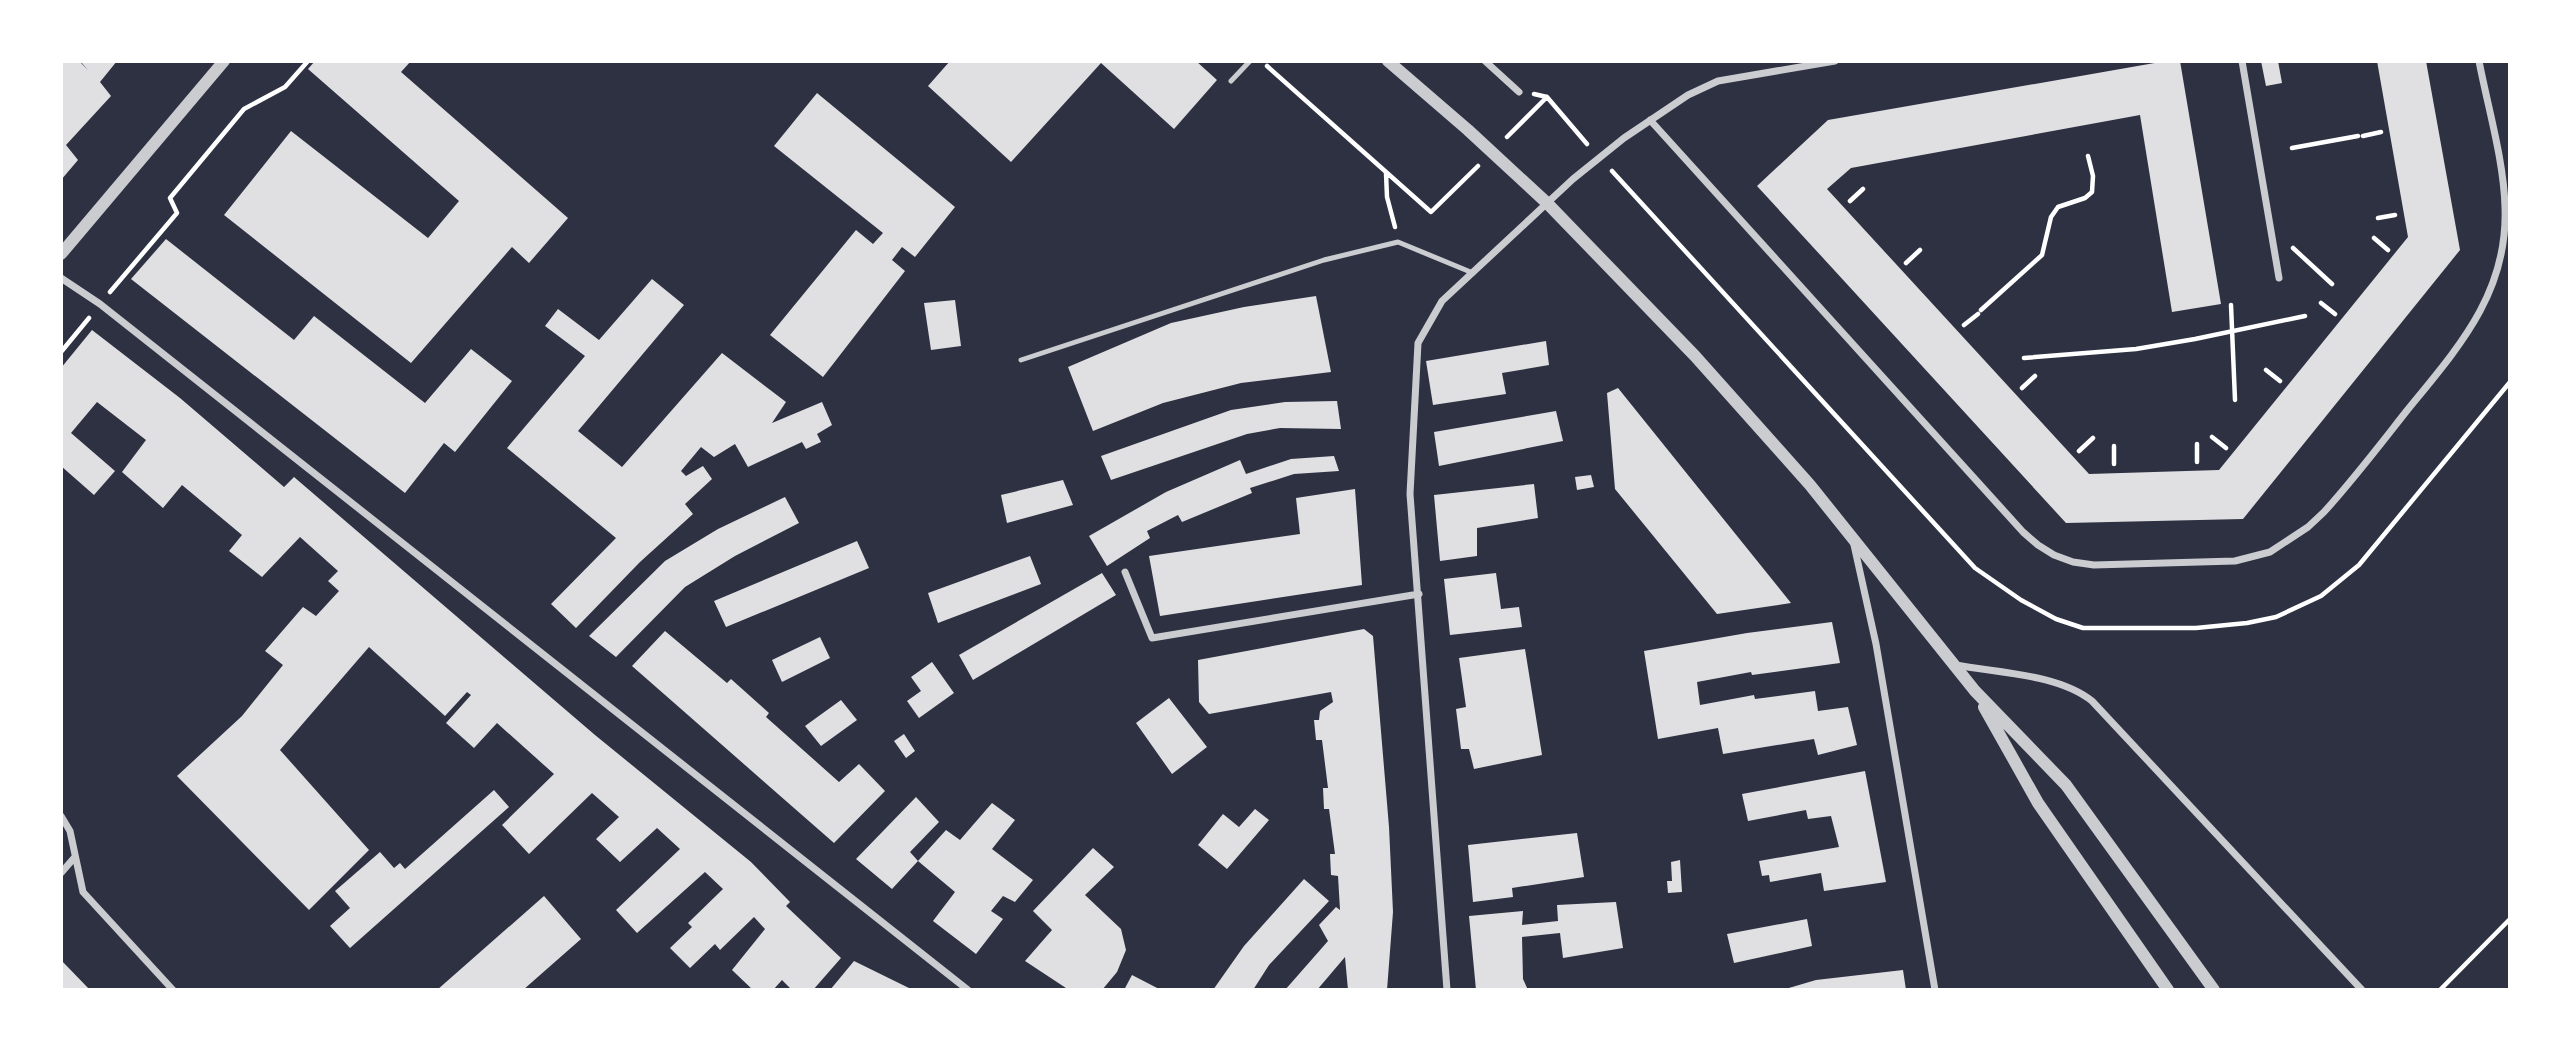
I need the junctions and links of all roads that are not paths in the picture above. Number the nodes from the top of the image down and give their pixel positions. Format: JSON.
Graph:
{"nodes":[{"id":1,"x":224,"y":61,"type":"edge"},
{"id":2,"x":1250,"y":61,"type":"edge"},
{"id":3,"x":1388,"y":61,"type":"edge"},
{"id":4,"x":1485,"y":61,"type":"edge"},
{"id":5,"x":1835,"y":61,"type":"edge"},
{"id":6,"x":2242,"y":61,"type":"edge"},
{"id":7,"x":2479,"y":61,"type":"edge"},
{"id":8,"x":1776,"y":65,"type":"edge"},
{"id":9,"x":1231,"y":81,"type":"dead end"},
{"id":10,"x":1519,"y":92,"type":"dead end"},
{"id":11,"x":1650,"y":120,"type":"junction"},
{"id":12,"x":1546,"y":203,"type":"junction"},
{"id":13,"x":61,"y":254,"type":"edge"},
{"id":14,"x":1473,"y":273,"type":"junction"},
{"id":15,"x":61,"y":278,"type":"edge"},
{"id":16,"x":2279,"y":278,"type":"dead end"},
{"id":17,"x":1021,"y":360,"type":"dead end"},
{"id":18,"x":1851,"y":534,"type":"junction"},
{"id":19,"x":1125,"y":572,"type":"dead end"},
{"id":20,"x":1419,"y":594,"type":"junction"},
{"id":21,"x":1954,"y":664,"type":"junction"},
{"id":22,"x":1975,"y":691,"type":"junction"},
{"id":23,"x":61,"y":816,"type":"edge"},
{"id":24,"x":74,"y":858,"type":"junction"},
{"id":25,"x":61,"y":873,"type":"edge"},
{"id":26,"x":173,"y":990,"type":"edge"},
{"id":27,"x":968,"y":990,"type":"edge"},
{"id":28,"x":1447,"y":990,"type":"edge"},
{"id":29,"x":1935,"y":990,"type":"edge"},
{"id":30,"x":2168,"y":990,"type":"edge"},
{"id":31,"x":2214,"y":990,"type":"edge"},
{"id":32,"x":2362,"y":990,"type":"edge"}],
"edges":[{"from":1,"to":13,"type":"street"},
{"from":2,"to":9,"type":"lane"},
{"from":3,"to":12,"type":"street"},
{"from":4,"to":10,"type":"street"},
{"from":5,"to":8,"type":"street"},
{"from":6,"to":16,"type":"street"},
{"from":7,"to":11,"type":"street"},
{"from":8,"to":11,"type":"street"},
{"from":11,"to":12,"type":"street"},
{"from":12,"to":14,"type":"street"},
{"from":12,"to":18,"type":"street"},
{"from":14,"to":17,"type":"lane"},
{"from":14,"to":20,"type":"street"},
{"from":15,"to":27,"type":"street"},
{"from":18,"to":21,"type":"street"},
{"from":18,"to":29,"type":"street"},
{"from":19,"to":20,"type":"street"},
{"from":20,"to":28,"type":"street"},
{"from":21,"to":22,"type":"street"},
{"from":21,"to":32,"type":"street"},
{"from":22,"to":30,"type":"street"},
{"from":22,"to":31,"type":"street"},
{"from":23,"to":24,"type":"street"},
{"from":24,"to":25,"type":"street"},
{"from":24,"to":26,"type":"street"}]}
